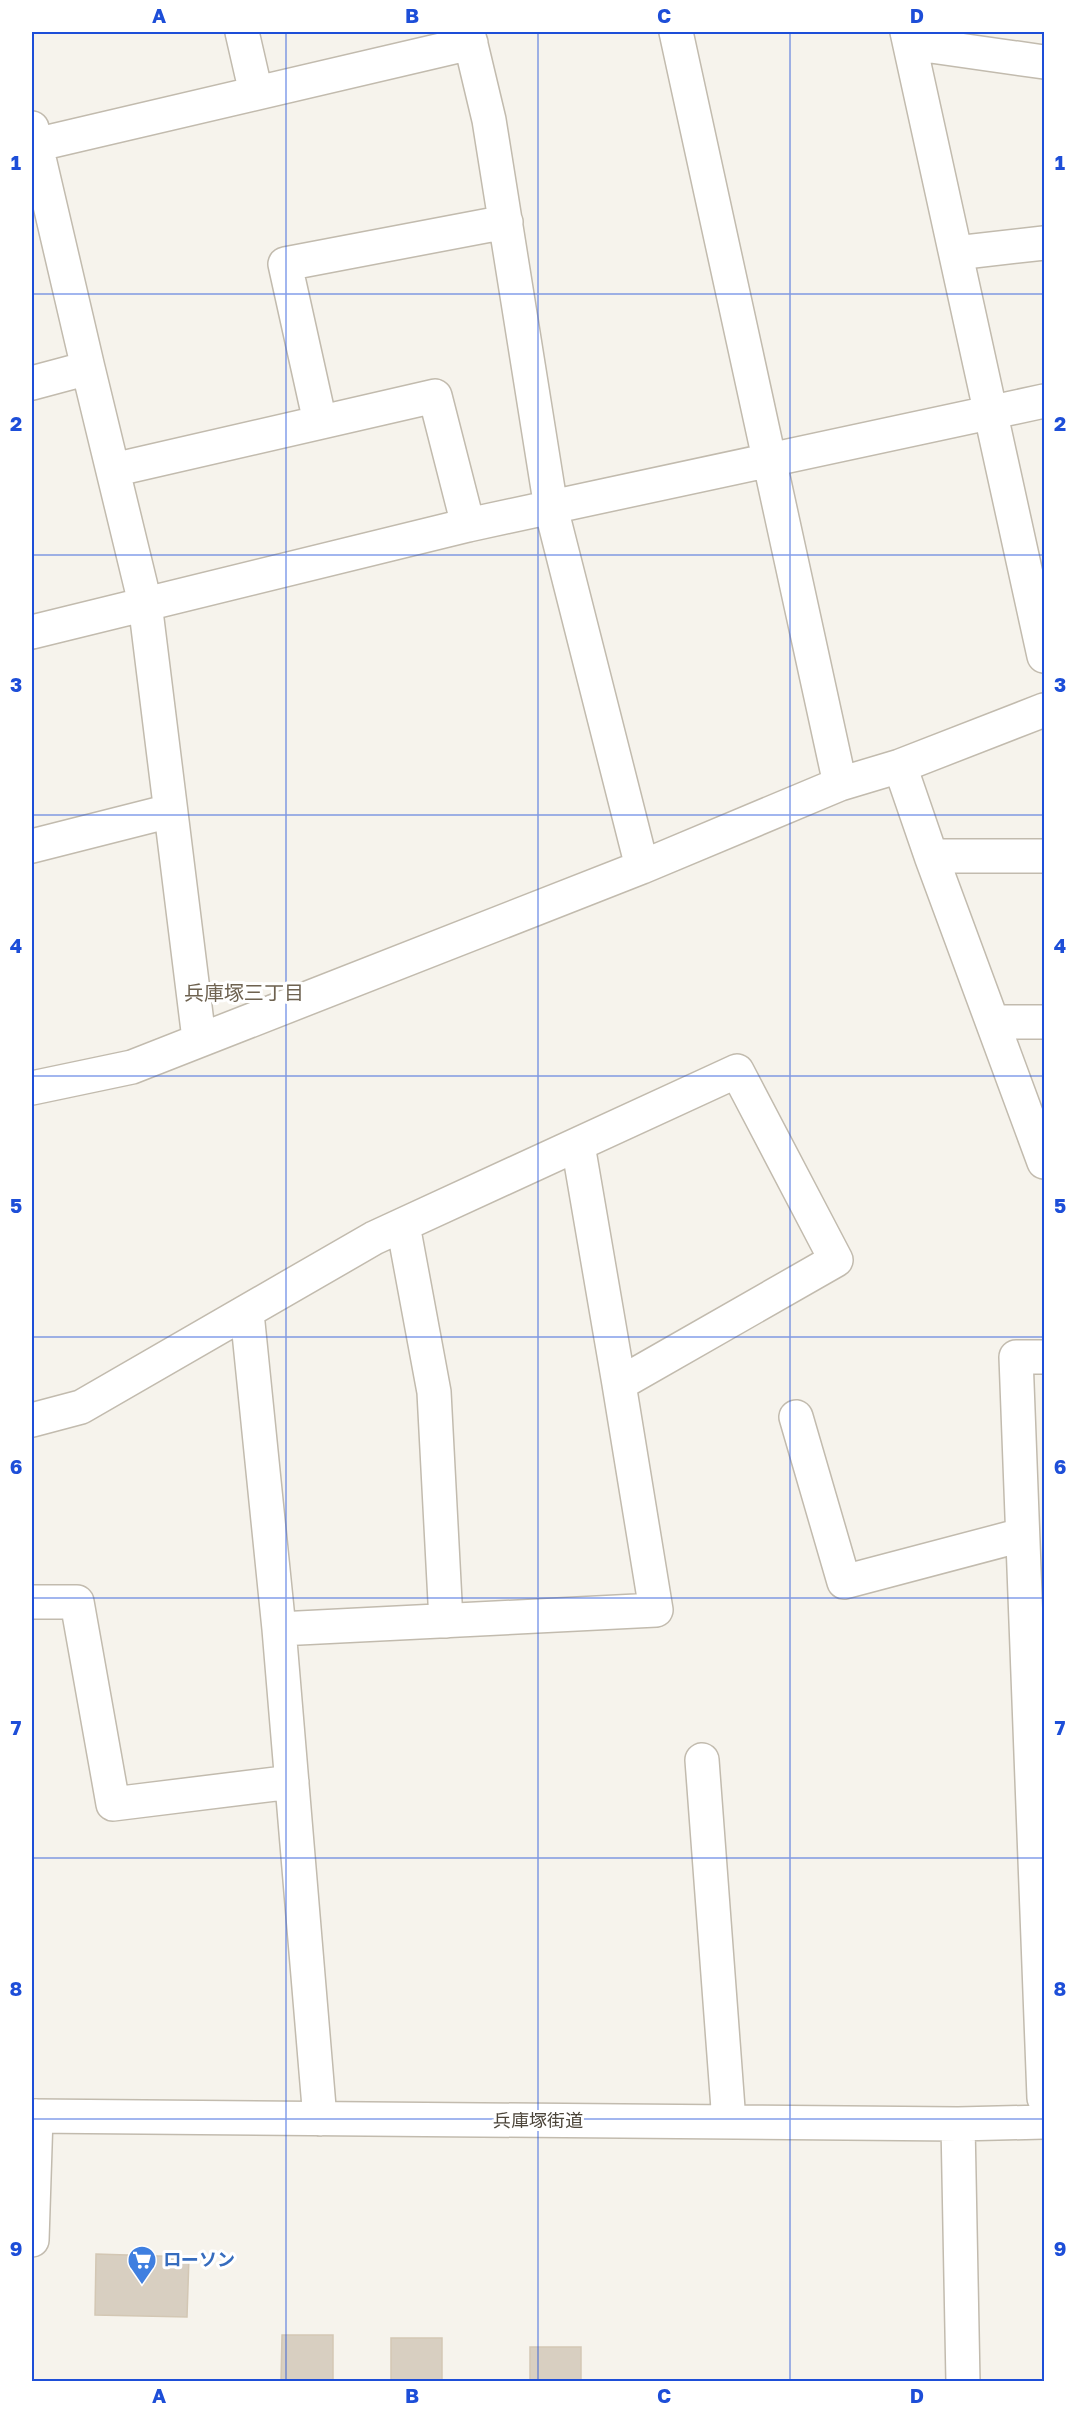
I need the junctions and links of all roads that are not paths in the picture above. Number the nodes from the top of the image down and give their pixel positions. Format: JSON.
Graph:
{"nodes":[{"id":1,"x":242,"y":32,"type":"edge"},
{"id":2,"x":676,"y":32,"type":"edge"},
{"id":3,"x":469,"y":37,"type":"edge"},
{"id":4,"x":908,"y":37,"type":"edge"},
{"id":5,"x":1044,"y":62,"type":"edge"},
{"id":6,"x":256,"y":93,"type":"junction"},
{"id":7,"x":34,"y":137,"type":"edge"},
{"id":8,"x":506,"y":222,"type":"junction"},
{"id":9,"x":1044,"y":243,"type":"edge"},
{"id":10,"x":956,"y":253,"type":"junction"},
{"id":11,"x":88,"y":369,"type":"junction"},
{"id":12,"x":32,"y":383,"type":"edge"},
{"id":13,"x":1044,"y":401,"type":"edge"},
{"id":14,"x":990,"y":413,"type":"junction"},
{"id":15,"x":320,"y":422,"type":"junction"},
{"id":16,"x":771,"y":459,"type":"junction"},
{"id":17,"x":113,"y":470,"type":"junction"},
{"id":18,"x":551,"y":508,"type":"junction"},
{"id":19,"x":468,"y":525,"type":"junction"},
{"id":20,"x":145,"y":603,"type":"junction"},
{"id":21,"x":32,"y":632,"type":"edge"},
{"id":22,"x":1044,"y":656,"type":"edge"},
{"id":23,"x":1044,"y":710,"type":"edge"},
{"id":24,"x":900,"y":766,"type":"junction"},
{"id":25,"x":840,"y":784,"type":"junction"},
{"id":26,"x":170,"y":811,"type":"junction"},
{"id":27,"x":32,"y":846,"type":"edge"},
{"id":28,"x":932,"y":856,"type":"junction"},
{"id":29,"x":1044,"y":856,"type":"edge"},
{"id":30,"x":642,"y":867,"type":"junction"},
{"id":31,"x":993,"y":1022,"type":"junction"},
{"id":32,"x":1044,"y":1022,"type":"edge"},
{"id":33,"x":199,"y":1039,"type":"junction"},
{"id":34,"x":32,"y":1088,"type":"edge"},
{"id":35,"x":578,"y":1145,"type":"junction"},
{"id":36,"x":1044,"y":1162,"type":"edge"},
{"id":37,"x":403,"y":1225,"type":"junction"},
{"id":38,"x":247,"y":1313,"type":"junction"},
{"id":39,"x":1044,"y":1357,"type":"edge"},
{"id":40,"x":619,"y":1384,"type":"junction"},
{"id":41,"x":796,"y":1417,"type":"dead end"},
{"id":42,"x":32,"y":1420,"type":"edge"},
{"id":43,"x":1022,"y":1535,"type":"junction"},
{"id":44,"x":32,"y":1602,"type":"edge"},
{"id":45,"x":446,"y":1620,"type":"junction"},
{"id":46,"x":279,"y":1629,"type":"junction"},
{"id":47,"x":702,"y":1760,"type":"dead end"},
{"id":48,"x":292,"y":1782,"type":"junction"},
{"id":49,"x":1044,"y":2098,"type":"edge"},
{"id":50,"x":34,"y":2116,"type":"edge"},
{"id":51,"x":320,"y":2119,"type":"junction"},
{"id":52,"x":729,"y":2122,"type":"junction"},
{"id":53,"x":1044,"y":2122,"type":"edge"},
{"id":54,"x":958,"y":2124,"type":"junction"},
{"id":55,"x":32,"y":2240,"type":"edge"},
{"id":56,"x":963,"y":2382,"type":"edge"}],
"edges":[{"from":1,"to":6,"type":"street"},
{"from":2,"to":16,"type":"street"},
{"from":3,"to":6,"type":"street"},
{"from":3,"to":8,"type":"street"},
{"from":4,"to":5,"type":"street"},
{"from":4,"to":10,"type":"street"},
{"from":6,"to":7,"type":"street"},
{"from":7,"to":11,"type":"street"},
{"from":8,"to":15,"type":"street"},
{"from":8,"to":18,"type":"street"},
{"from":9,"to":10,"type":"street"},
{"from":10,"to":14,"type":"street"},
{"from":11,"to":12,"type":"street"},
{"from":11,"to":17,"type":"street"},
{"from":13,"to":14,"type":"street"},
{"from":14,"to":16,"type":"street"},
{"from":14,"to":22,"type":"street"},
{"from":15,"to":17,"type":"street"},
{"from":15,"to":19,"type":"street"},
{"from":16,"to":18,"type":"street"},
{"from":16,"to":25,"type":"street"},
{"from":17,"to":20,"type":"street"},
{"from":18,"to":19,"type":"street"},
{"from":18,"to":30,"type":"street"},
{"from":19,"to":20,"type":"street"},
{"from":20,"to":21,"type":"street"},
{"from":20,"to":26,"type":"street"},
{"from":23,"to":24,"type":"street"},
{"from":24,"to":25,"type":"street"},
{"from":24,"to":28,"type":"street"},
{"from":25,"to":30,"type":"street"},
{"from":26,"to":27,"type":"street"},
{"from":26,"to":33,"type":"street"},
{"from":28,"to":29,"type":"street"},
{"from":28,"to":31,"type":"street"},
{"from":30,"to":33,"type":"street"},
{"from":31,"to":32,"type":"street"},
{"from":31,"to":36,"type":"street"},
{"from":33,"to":34,"type":"street"},
{"from":35,"to":37,"type":"street"},
{"from":35,"to":40,"type":"street"},
{"from":35,"to":40,"type":"street"},
{"from":37,"to":38,"type":"street"},
{"from":37,"to":45,"type":"street"},
{"from":38,"to":42,"type":"street"},
{"from":38,"to":46,"type":"street"},
{"from":39,"to":43,"type":"street"},
{"from":40,"to":45,"type":"street"},
{"from":41,"to":43,"type":"street"},
{"from":43,"to":49,"type":"street"},
{"from":44,"to":48,"type":"street"},
{"from":45,"to":46,"type":"street"},
{"from":46,"to":48,"type":"street"},
{"from":47,"to":52,"type":"street"},
{"from":48,"to":51,"type":"street"},
{"from":50,"to":51,"type":"street","name":"兵庫塚街道"},
{"from":50,"to":55,"type":"street"},
{"from":51,"to":52,"type":"street","name":"兵庫塚街道"},
{"from":52,"to":54,"type":"street","name":"兵庫塚街道"},
{"from":53,"to":54,"type":"street","name":"兵庫塚街道"},
{"from":54,"to":56,"type":"street"}]}
